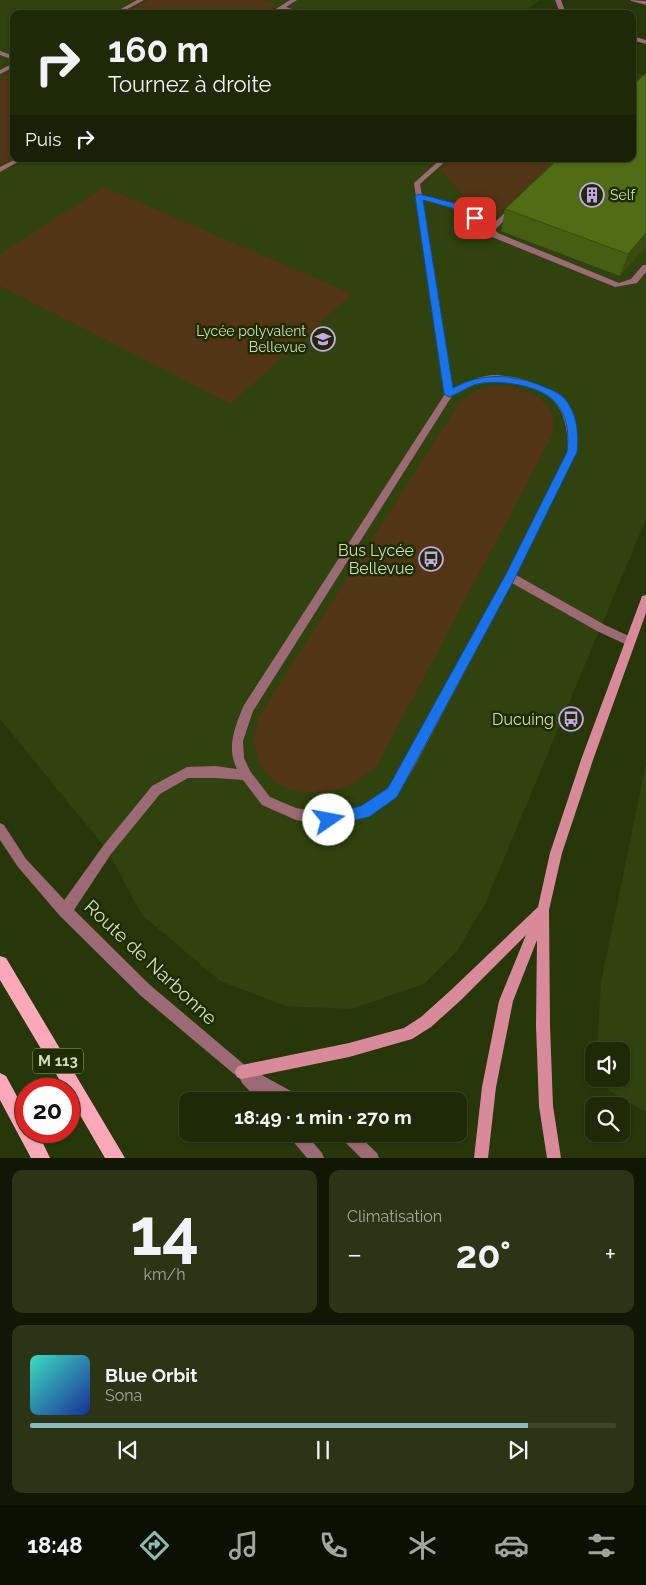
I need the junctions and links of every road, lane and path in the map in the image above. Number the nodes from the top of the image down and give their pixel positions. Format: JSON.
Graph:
{"nodes":[{"id":1,"x":141,"y":0,"type":"edge"},
{"id":2,"x":294,"y":0,"type":"edge"},
{"id":3,"x":633,"y":0,"type":"edge"},
{"id":4,"x":646,"y":3,"type":"edge"},
{"id":5,"x":282,"y":7,"type":"junction"},
{"id":6,"x":122,"y":10,"type":"edge"},
{"id":7,"x":277,"y":10,"type":"edge"},
{"id":8,"x":292,"y":10,"type":"edge"},
{"id":9,"x":15,"y":162,"type":"edge"},
{"id":10,"x":442,"y":162,"type":"edge"},
{"id":11,"x":0,"y":170,"type":"edge"},
{"id":12,"x":419,"y":196,"type":"junction"},
{"id":13,"x":516,"y":205,"type":"edge"},
{"id":14,"x":496,"y":225,"type":"junction"},
{"id":15,"x":646,"y":267,"type":"edge"},
{"id":16,"x":449,"y":394,"type":"junction"},
{"id":17,"x":510,"y":577,"type":"junction"},
{"id":18,"x":646,"y":599,"type":"edge"},
{"id":19,"x":629,"y":641,"type":"junction"},
{"id":20,"x":246,"y":775,"type":"junction"},
{"id":21,"x":0,"y":829,"type":"edge"},
{"id":22,"x":544,"y":908,"type":"junction"},
{"id":23,"x":65,"y":911,"type":"junction"},
{"id":24,"x":0,"y":964,"type":"edge"},
{"id":25,"x":242,"y":1072,"type":"junction"},
{"id":26,"x":0,"y":1082,"type":"edge"},
{"id":27,"x":260,"y":1092,"type":"edge"},
{"id":28,"x":279,"y":1092,"type":"edge"},
{"id":29,"x":15,"y":1110,"type":"edge"},
{"id":30,"x":303,"y":1142,"type":"edge"},
{"id":31,"x":355,"y":1142,"type":"edge"},
{"id":32,"x":33,"y":1143,"type":"edge"},
{"id":33,"x":41,"y":1158,"type":"edge"},
{"id":34,"x":116,"y":1158,"type":"edge"},
{"id":35,"x":317,"y":1158,"type":"edge"},
{"id":36,"x":372,"y":1158,"type":"edge"},
{"id":37,"x":481,"y":1158,"type":"edge"},
{"id":38,"x":554,"y":1158,"type":"edge"}],
"edges":[{"from":1,"to":6,"type":"street"},
{"from":2,"to":5,"type":"street"},
{"from":3,"to":4,"type":"street"},
{"from":5,"to":7,"type":"street"},
{"from":5,"to":8,"type":"street"},
{"from":9,"to":11,"type":"street"},
{"from":10,"to":12,"type":"street"},
{"from":12,"to":14,"type":"street"},
{"from":12,"to":16,"type":"street"},
{"from":13,"to":14,"type":"street"},
{"from":14,"to":15,"type":"street"},
{"from":16,"to":17,"type":"street"},
{"from":16,"to":20,"type":"street"},
{"from":17,"to":19,"type":"street"},
{"from":17,"to":20,"type":"street"},
{"from":18,"to":19,"type":"street"},
{"from":19,"to":22,"type":"street"},
{"from":20,"to":23,"type":"street"},
{"from":21,"to":23,"type":"street","name":"Route de Narbonne"},
{"from":22,"to":25,"type":"street"},
{"from":22,"to":37,"type":"street"},
{"from":22,"to":38,"type":"street"},
{"from":23,"to":25,"type":"street","name":"Route de Narbonne"},
{"from":24,"to":34,"type":"main road","number":"M 113"},
{"from":25,"to":27,"type":"street"},
{"from":25,"to":28,"type":"street","name":"Route de Narbonne"},
{"from":26,"to":29,"type":"main road"},
{"from":30,"to":35,"type":"street"},
{"from":31,"to":36,"type":"street"},
{"from":32,"to":33,"type":"main road"}]}
